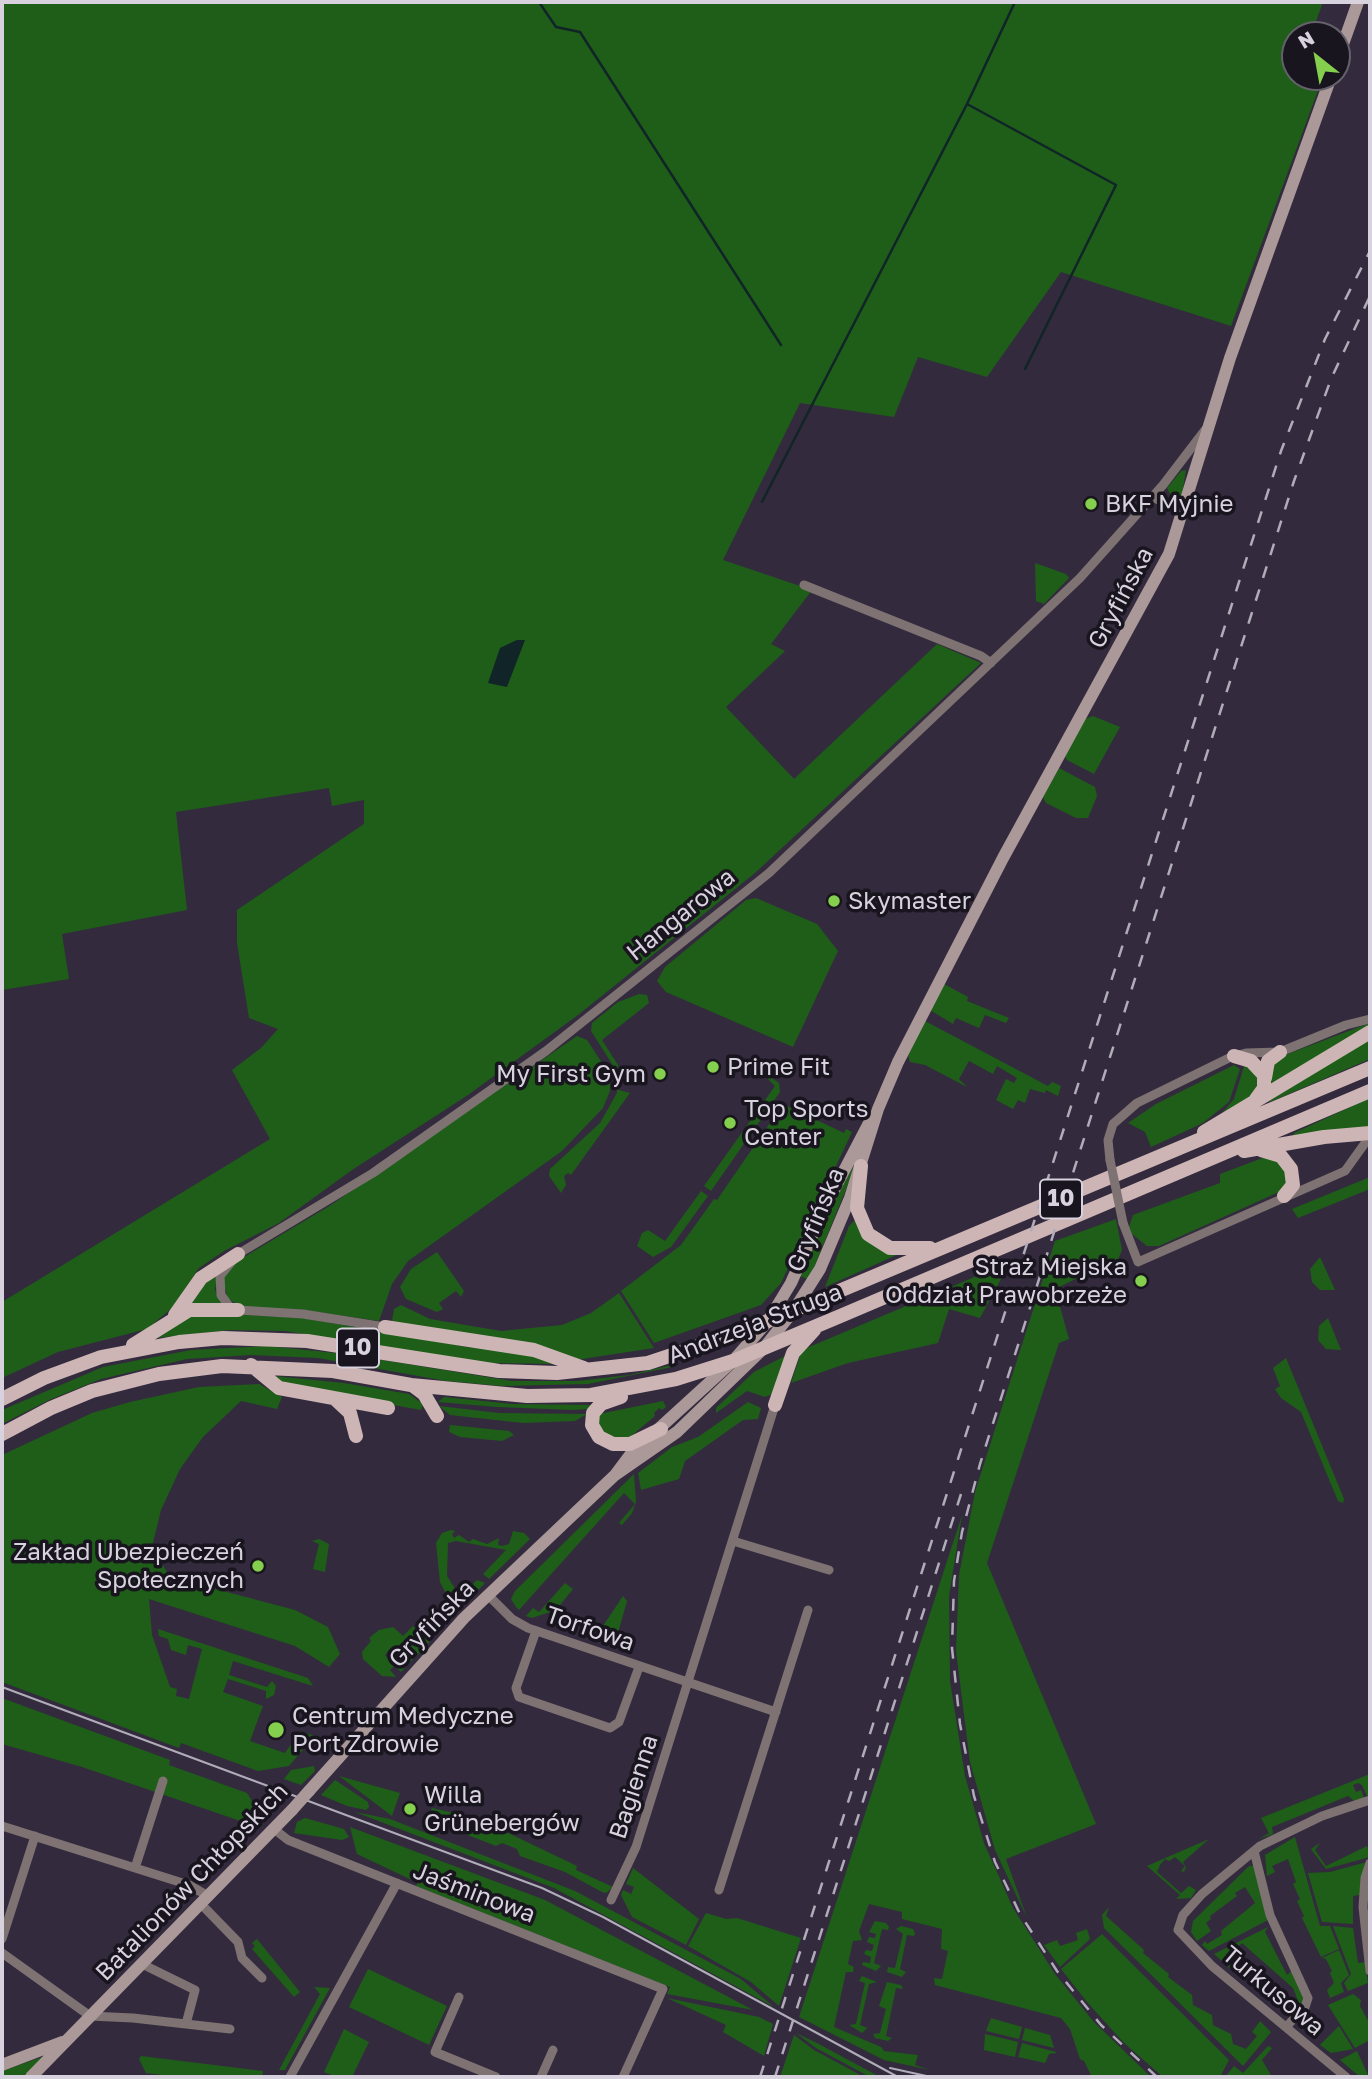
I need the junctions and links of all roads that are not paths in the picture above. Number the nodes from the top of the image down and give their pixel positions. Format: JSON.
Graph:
{"nodes":[{"id":1,"x":1358,"y":2,"type":"edge"},
{"id":2,"x":1351,"y":22,"type":"edge"},
{"id":3,"x":1326,"y":91,"type":"edge"},
{"id":4,"x":1208,"y":425,"type":"junction"},
{"id":5,"x":1153,"y":497,"type":"junction"},
{"id":6,"x":1183,"y":513,"type":"junction"},
{"id":7,"x":804,"y":585,"type":"dead end"},
{"id":8,"x":991,"y":663,"type":"junction"},
{"id":9,"x":1370,"y":1019,"type":"edge"},
{"id":10,"x":1370,"y":1032,"type":"edge"},
{"id":11,"x":1280,"y":1052,"type":"junction"},
{"id":12,"x":1234,"y":1056,"type":"junction"},
{"id":13,"x":1370,"y":1069,"type":"edge"},
{"id":14,"x":1265,"y":1078,"type":"junction"},
{"id":15,"x":1370,"y":1091,"type":"edge"},
{"id":16,"x":1250,"y":1104,"type":"junction"},
{"id":17,"x":878,"y":1109,"type":"junction"},
{"id":18,"x":1370,"y":1135,"type":"edge"},
{"id":19,"x":1256,"y":1149,"type":"junction"},
{"id":20,"x":1173,"y":1152,"type":"junction"},
{"id":21,"x":1212,"y":1158,"type":"junction"},
{"id":22,"x":861,"y":1166,"type":"junction"},
{"id":23,"x":1284,"y":1196,"type":"junction"},
{"id":24,"x":948,"y":1245,"type":"junction"},
{"id":25,"x":238,"y":1254,"type":"junction"},
{"id":26,"x":238,"y":1310,"type":"junction"},
{"id":27,"x":794,"y":1310,"type":"junction"},
{"id":28,"x":172,"y":1320,"type":"junction"},
{"id":29,"x":768,"y":1321,"type":"junction"},
{"id":30,"x":825,"y":1323,"type":"junction"},
{"id":31,"x":385,"y":1327,"type":"joint"},
{"id":32,"x":765,"y":1348,"type":"junction"},
{"id":33,"x":117,"y":1353,"type":"junction"},
{"id":34,"x":733,"y":1361,"type":"junction"},
{"id":35,"x":251,"y":1365,"type":"junction"},
{"id":36,"x":599,"y":1370,"type":"junction"},
{"id":37,"x":676,"y":1379,"type":"junction"},
{"id":38,"x":411,"y":1385,"type":"junction"},
{"id":39,"x":334,"y":1398,"type":"junction"},
{"id":40,"x":2,"y":1399,"type":"edge"},
{"id":41,"x":775,"y":1405,"type":"joint"},
{"id":42,"x":388,"y":1408,"type":"dead end"},
{"id":43,"x":437,"y":1416,"type":"dead end"},
{"id":44,"x":661,"y":1429,"type":"junction"},
{"id":45,"x":2,"y":1434,"type":"edge"},
{"id":46,"x":356,"y":1436,"type":"dead end"},
{"id":47,"x":615,"y":1475,"type":"junction"},
{"id":48,"x":733,"y":1541,"type":"junction"},
{"id":49,"x":830,"y":1570,"type":"dead end"},
{"id":50,"x":489,"y":1596,"type":"junction"},
{"id":51,"x":808,"y":1611,"type":"dead end"},
{"id":52,"x":536,"y":1631,"type":"junction"},
{"id":53,"x":639,"y":1667,"type":"junction"},
{"id":54,"x":688,"y":1683,"type":"junction"},
{"id":55,"x":776,"y":1712,"type":"junction"},
{"id":56,"x":346,"y":1750,"type":"joint"},
{"id":57,"x":163,"y":1781,"type":"dead end"},
{"id":58,"x":1370,"y":1800,"type":"edge"},
{"id":59,"x":2,"y":1826,"type":"edge"},
{"id":60,"x":274,"y":1829,"type":"junction"},
{"id":61,"x":35,"y":1836,"type":"junction"},
{"id":62,"x":1254,"y":1851,"type":"junction"},
{"id":63,"x":1370,"y":1863,"type":"edge"},
{"id":64,"x":135,"y":1868,"type":"junction"},
{"id":65,"x":397,"y":1884,"type":"junction"},
{"id":66,"x":719,"y":1890,"type":"dead end"},
{"id":67,"x":205,"y":1900,"type":"junction"},
{"id":68,"x":611,"y":1900,"type":"dead end"},
{"id":69,"x":2,"y":1939,"type":"edge"},
{"id":70,"x":2,"y":1952,"type":"edge"},
{"id":71,"x":142,"y":1964,"type":"junction"},
{"id":72,"x":1370,"y":1972,"type":"edge"},
{"id":73,"x":262,"y":1978,"type":"dead end"},
{"id":74,"x":459,"y":1997,"type":"dead end"},
{"id":75,"x":90,"y":2016,"type":"junction"},
{"id":76,"x":186,"y":2024,"type":"junction"},
{"id":77,"x":1286,"y":2028,"type":"junction"},
{"id":78,"x":230,"y":2029,"type":"dead end"},
{"id":79,"x":65,"y":2041,"type":"junction"},
{"id":80,"x":553,"y":2050,"type":"dead end"},
{"id":81,"x":2,"y":2064,"type":"edge"},
{"id":82,"x":31,"y":2077,"type":"edge"},
{"id":83,"x":290,"y":2077,"type":"edge"},
{"id":84,"x":496,"y":2077,"type":"edge"},
{"id":85,"x":541,"y":2077,"type":"edge"},
{"id":86,"x":623,"y":2077,"type":"edge"},
{"id":87,"x":1346,"y":2077,"type":"edge"}],
"edges":[{"from":1,"to":2,"type":"street"},
{"from":3,"to":4,"type":"street","name":"Gryfińska"},
{"from":4,"to":5,"type":"street","name":"Hangarowa"},
{"from":4,"to":6,"type":"street","name":"Gryfińska"},
{"from":5,"to":6,"type":"street"},
{"from":5,"to":8,"type":"street","name":"Hangarowa"},
{"from":6,"to":17,"type":"street","name":"Gryfińska"},
{"from":7,"to":8,"type":"street"},
{"from":8,"to":25,"type":"street","name":"Hangarowa"},
{"from":9,"to":11,"type":"street"},
{"from":10,"to":16,"type":"main road"},
{"from":11,"to":12,"type":"street"},
{"from":11,"to":14,"type":"main road"},
{"from":12,"to":14,"type":"main road"},
{"from":12,"to":23,"type":"street","bridge":true},
{"from":13,"to":20,"type":"main road","name":"Andrzeja Struga","number":"10"},
{"from":14,"to":16,"type":"main road"},
{"from":15,"to":21,"type":"main road","name":"Andrzeja Struga","number":"10"},
{"from":16,"to":20,"type":"main road"},
{"from":17,"to":22,"type":"street","name":"Gryfińska"},
{"from":17,"to":29,"type":"street","name":"Gryfińska"},
{"from":18,"to":19,"type":"main road"},
{"from":18,"to":23,"type":"street"},
{"from":19,"to":21,"type":"main road"},
{"from":19,"to":23,"type":"main road"},
{"from":20,"to":24,"type":"main road","name":"Andrzeja Struga","number":"10"},
{"from":21,"to":30,"type":"main road","name":"Andrzeja Struga","number":"10"},
{"from":22,"to":24,"type":"main road"},
{"from":22,"to":27,"type":"street","name":"Gryfińska"},
{"from":24,"to":27,"type":"main road","name":"Andrzeja Struga","number":"10"},
{"from":25,"to":26,"type":"street","name":"Hangarowa"},
{"from":25,"to":28,"type":"main road"},
{"from":26,"to":28,"type":"main road"},
{"from":26,"to":31,"type":"street"},
{"from":27,"to":29,"type":"main road","name":"Andrzeja Struga","number":"10"},
{"from":27,"to":32,"type":"street","name":"Gryfińska"},
{"from":28,"to":33,"type":"main road"},
{"from":29,"to":34,"type":"street","name":"Gryfińska"},
{"from":29,"to":36,"type":"main road","name":"Andrzeja Struga","number":"10"},
{"from":30,"to":32,"type":"main road","name":"Andrzeja Struga","number":"10"},
{"from":30,"to":41,"type":"main road"},
{"from":31,"to":36,"type":"main road"},
{"from":32,"to":34,"type":"main road","name":"Andrzeja Struga","number":"10"},
{"from":32,"to":47,"type":"street","name":"Gryfińska"},
{"from":33,"to":36,"type":"main road","name":"Andrzeja Struga","number":"10"},
{"from":33,"to":40,"type":"main road","number":"10"},
{"from":34,"to":37,"type":"main road","name":"Andrzeja Struga","number":"10"},
{"from":34,"to":44,"type":"street","name":"Gryfińska"},
{"from":35,"to":38,"type":"main road","name":"Andrzeja Struga","number":"10"},
{"from":35,"to":39,"type":"main road"},
{"from":35,"to":45,"type":"main road","name":"Andrzeja Struga","number":"10"},
{"from":37,"to":38,"type":"main road","name":"Andrzeja Struga","number":"10"},
{"from":37,"to":44,"type":"main road"},
{"from":38,"to":43,"type":"main road"},
{"from":39,"to":42,"type":"main road"},
{"from":39,"to":46,"type":"main road"},
{"from":41,"to":48,"type":"street","name":"Bagienna"},
{"from":44,"to":47,"type":"street","name":"Gryfińska"},
{"from":47,"to":50,"type":"street","name":"Gryfińska"},
{"from":48,"to":49,"type":"street"},
{"from":48,"to":54,"type":"street","name":"Bagienna"},
{"from":50,"to":52,"type":"street","name":"Torfowa"},
{"from":50,"to":56,"type":"street","name":"Gryfińska"},
{"from":51,"to":55,"type":"street"},
{"from":52,"to":53,"type":"street","name":"Torfowa"},
{"from":52,"to":53,"type":"street"},
{"from":53,"to":54,"type":"street","name":"Torfowa"},
{"from":54,"to":55,"type":"street"},
{"from":54,"to":68,"type":"street","name":"Bagienna"},
{"from":55,"to":66,"type":"street"},
{"from":56,"to":60,"type":"street","name":"Batalionów Chłopskich","bridge":true},
{"from":57,"to":64,"type":"street"},
{"from":58,"to":62,"type":"street"},
{"from":59,"to":61,"type":"street"},
{"from":60,"to":65,"type":"street","name":"Jaśminowa"},
{"from":60,"to":67,"type":"street","name":"Batalionów Chłopskich"},
{"from":61,"to":64,"type":"street"},
{"from":61,"to":69,"type":"street"},
{"from":62,"to":77,"type":"street"},
{"from":62,"to":77,"type":"street","name":"Turkusowa"},
{"from":63,"to":72,"type":"street"},
{"from":64,"to":67,"type":"street"},
{"from":65,"to":83,"type":"street"},
{"from":65,"to":86,"type":"street","name":"Jaśminowa"},
{"from":67,"to":71,"type":"street","name":"Batalionów Chłopskich"},
{"from":67,"to":73,"type":"street"},
{"from":70,"to":75,"type":"street"},
{"from":71,"to":75,"type":"street","name":"Batalionów Chłopskich"},
{"from":71,"to":76,"type":"street"},
{"from":74,"to":84,"type":"street"},
{"from":75,"to":76,"type":"street"},
{"from":75,"to":79,"type":"street","name":"Batalionów Chłopskich"},
{"from":76,"to":78,"type":"street"},
{"from":77,"to":87,"type":"street","name":"Turkusowa"},
{"from":79,"to":81,"type":"street","name":"Batalionów Chłopskich"},
{"from":79,"to":82,"type":"street","name":"Batalionów Chłopskich"},
{"from":80,"to":85,"type":"street"}]}
